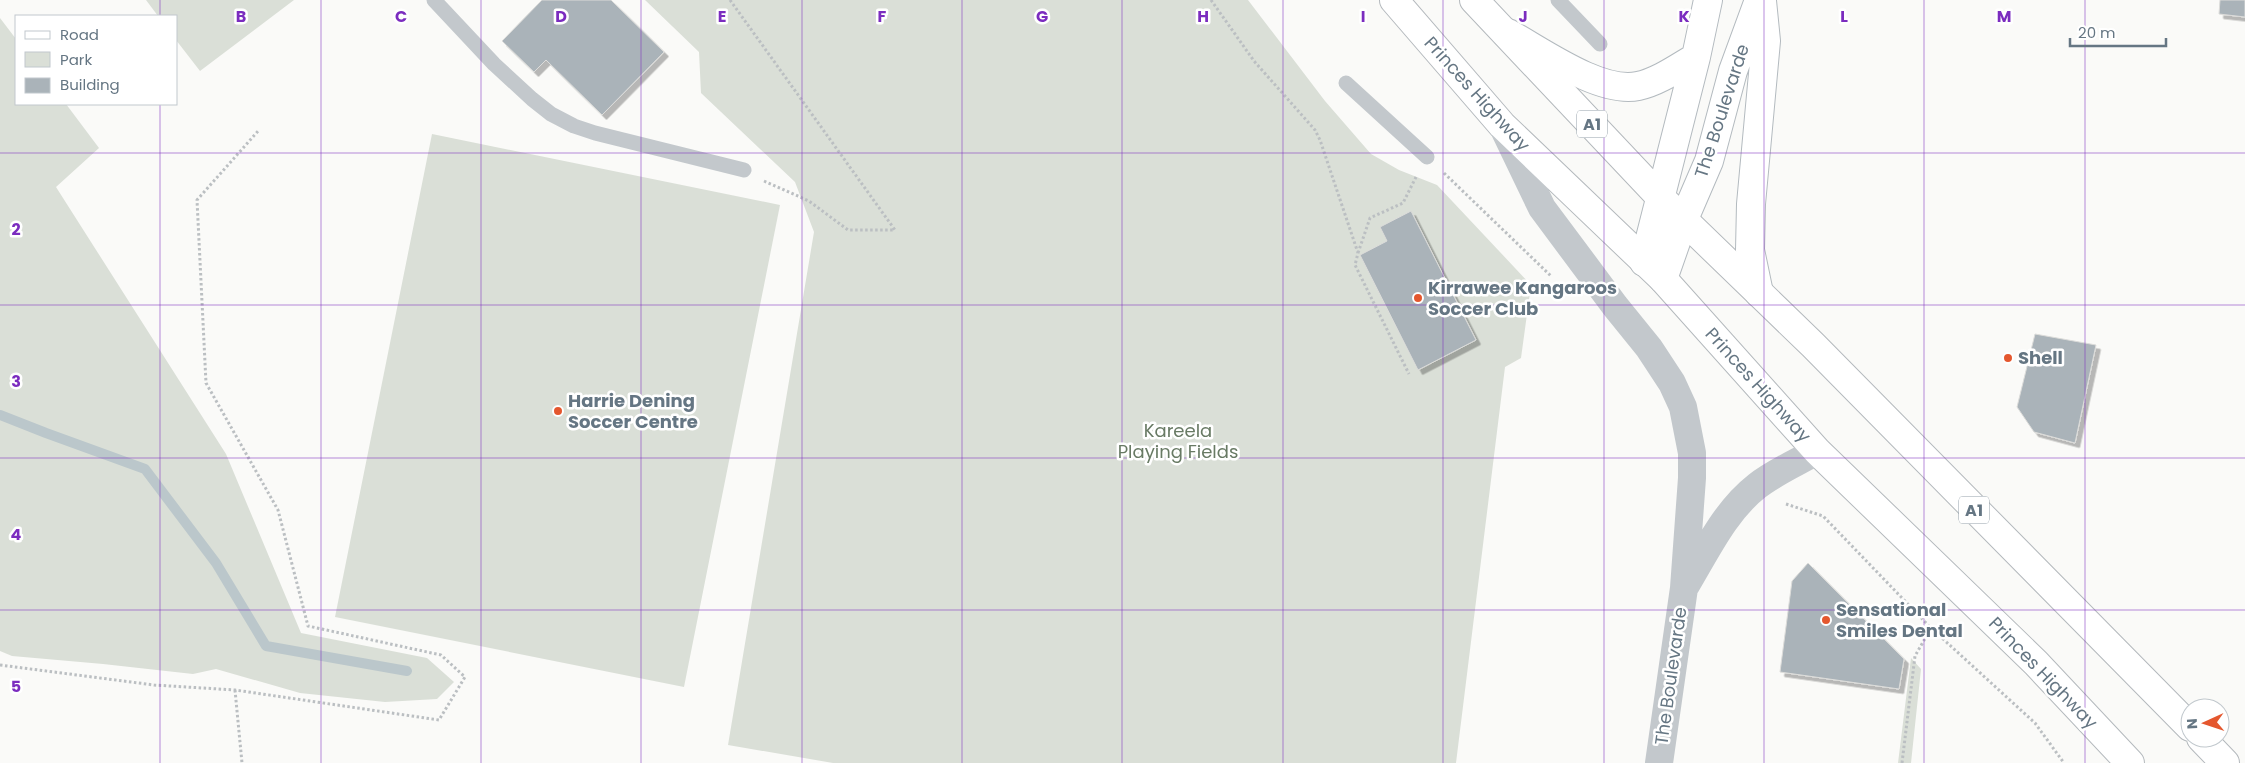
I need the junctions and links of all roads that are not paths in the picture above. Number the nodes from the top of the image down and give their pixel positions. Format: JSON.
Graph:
{"nodes":[{"id":1,"x":434,"y":0,"type":"edge"},
{"id":2,"x":1394,"y":0,"type":"edge"},
{"id":3,"x":1474,"y":0,"type":"edge"},
{"id":4,"x":1558,"y":0,"type":"edge"},
{"id":5,"x":1708,"y":0,"type":"edge"},
{"id":6,"x":1761,"y":0,"type":"edge"},
{"id":7,"x":1502,"y":30,"type":"junction"},
{"id":8,"x":1600,"y":44,"type":"dead end"},
{"id":9,"x":1696,"y":56,"type":"junction"},
{"id":10,"x":1346,"y":83,"type":"dead end"},
{"id":11,"x":1502,"y":125,"type":"junction"},
{"id":12,"x":1427,"y":157,"type":"road end"},
{"id":13,"x":744,"y":170,"type":"road end"},
{"id":14,"x":1661,"y":198,"type":"junction"},
{"id":15,"x":1684,"y":219,"type":"junction"},
{"id":16,"x":1654,"y":270,"type":"junction"},
{"id":17,"x":1759,"y":293,"type":"junction"},
{"id":18,"x":1817,"y":451,"type":"junction"},
{"id":19,"x":1684,"y":588,"type":"junction"},
{"id":20,"x":2180,"y":717,"type":"edge"},
{"id":21,"x":2211,"y":748,"type":"edge"},
{"id":22,"x":1659,"y":763,"type":"edge"},
{"id":23,"x":2130,"y":763,"type":"edge"},
{"id":24,"x":2226,"y":763,"type":"edge"}],
"edges":[{"from":1,"to":13,"type":"lane"},
{"from":2,"to":11,"type":"main road","name":"Princes Highway"},
{"from":3,"to":7,"type":"main road","number":"A1"},
{"from":4,"to":8,"type":"lane"},
{"from":5,"to":9,"type":"main road","name":"The Boulevarde"},
{"from":6,"to":15,"type":"main road","name":"The Boulevarde"},
{"from":6,"to":17,"type":"main road","name":"The Boulevarde"},
{"from":7,"to":9,"type":"main road"},
{"from":7,"to":14,"type":"main road","number":"A1"},
{"from":9,"to":14,"type":"main road","name":"The Boulevarde"},
{"from":10,"to":12,"type":"lane"},
{"from":11,"to":16,"type":"main road","name":"Princes Highway"},
{"from":11,"to":19,"type":"street","name":"The Boulevarde"},
{"from":14,"to":15,"type":"main road","number":"A1"},
{"from":14,"to":16,"type":"main road","name":"The Boulevarde"},
{"from":15,"to":16,"type":"main road","name":"The Boulevarde"},
{"from":15,"to":17,"type":"main road","number":"A1"},
{"from":16,"to":18,"type":"main road","name":"Princes Highway"},
{"from":17,"to":20,"type":"main road","number":"A1"},
{"from":18,"to":19,"type":"street","name":"The Boulevarde"},
{"from":18,"to":23,"type":"main road","name":"Princes Highway"},
{"from":19,"to":22,"type":"street","name":"The Boulevarde"},
{"from":21,"to":24,"type":"main road"}]}
